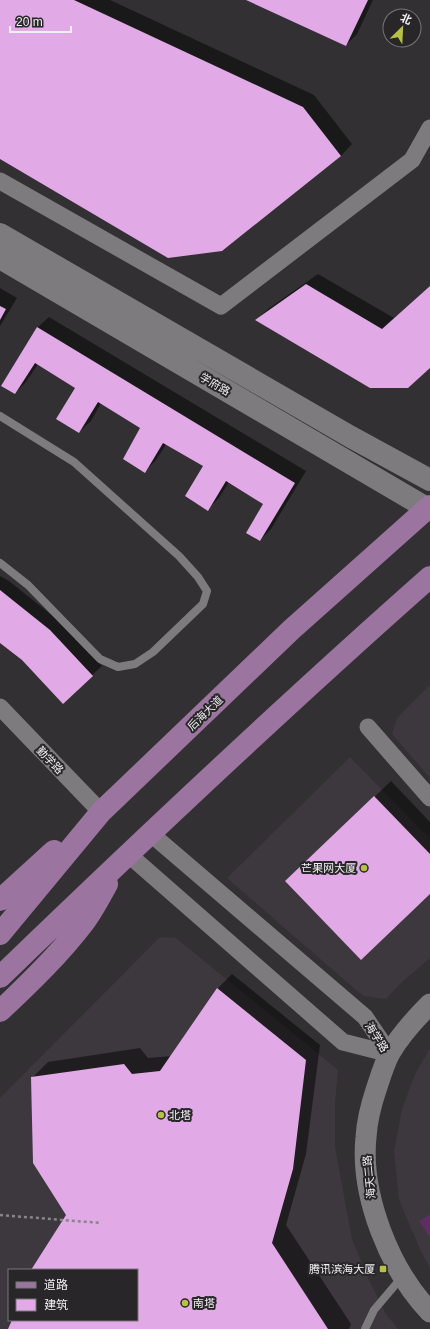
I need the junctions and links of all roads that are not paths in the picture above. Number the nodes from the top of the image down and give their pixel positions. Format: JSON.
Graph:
{"nodes":[{"id":1,"x":430,"y":128,"type":"edge"},
{"id":2,"x":0,"y":181,"type":"edge"},
{"id":3,"x":0,"y":234,"type":"edge"},
{"id":4,"x":0,"y":258,"type":"edge"},
{"id":5,"x":0,"y":416,"type":"edge"},
{"id":6,"x":430,"y":480,"type":"edge"},
{"id":7,"x":429,"y":508,"type":"edge"},
{"id":8,"x":0,"y":563,"type":"edge"},
{"id":9,"x":430,"y":577,"type":"edge"},
{"id":10,"x":0,"y":707,"type":"edge"},
{"id":11,"x":368,"y":727,"type":"dead end"},
{"id":12,"x":430,"y":798,"type":"edge"},
{"id":13,"x":101,"y":812,"type":"junction"},
{"id":14,"x":150,"y":833,"type":"junction"},
{"id":15,"x":123,"y":858,"type":"junction"},
{"id":16,"x":0,"y":900,"type":"edge"},
{"id":17,"x":0,"y":934,"type":"edge"},
{"id":18,"x":0,"y":977,"type":"edge"},
{"id":19,"x":430,"y":1004,"type":"edge"},
{"id":20,"x":0,"y":1011,"type":"edge"},
{"id":21,"x":390,"y":1054,"type":"junction"},
{"id":22,"x":403,"y":1277,"type":"junction"},
{"id":23,"x":430,"y":1312,"type":"edge"},
{"id":24,"x":365,"y":1329,"type":"edge"}],
"edges":[{"from":1,"to":2,"type":"street"},
{"from":3,"to":6,"type":"main road","name":"学府路"},
{"from":4,"to":7,"type":"main road","name":"学府路"},
{"from":5,"to":8,"type":"lane"},
{"from":7,"to":13,"type":"main road","name":"后海大道"},
{"from":9,"to":14,"type":"main road"},
{"from":10,"to":13,"type":"street","name":"勤学路"},
{"from":11,"to":12,"type":"street"},
{"from":13,"to":16,"type":"main road"},
{"from":13,"to":17,"type":"main road","name":"后海大道"},
{"from":14,"to":15,"type":"main road"},
{"from":14,"to":21,"type":"street","name":"海学路"},
{"from":15,"to":18,"type":"main road"},
{"from":15,"to":20,"type":"main road"},
{"from":15,"to":21,"type":"street","name":"海学路"},
{"from":19,"to":21,"type":"street","name":"海天二路"},
{"from":21,"to":22,"type":"street","name":"海天二路"},
{"from":22,"to":23,"type":"street","name":"海天二路"},
{"from":22,"to":24,"type":"lane"}]}
